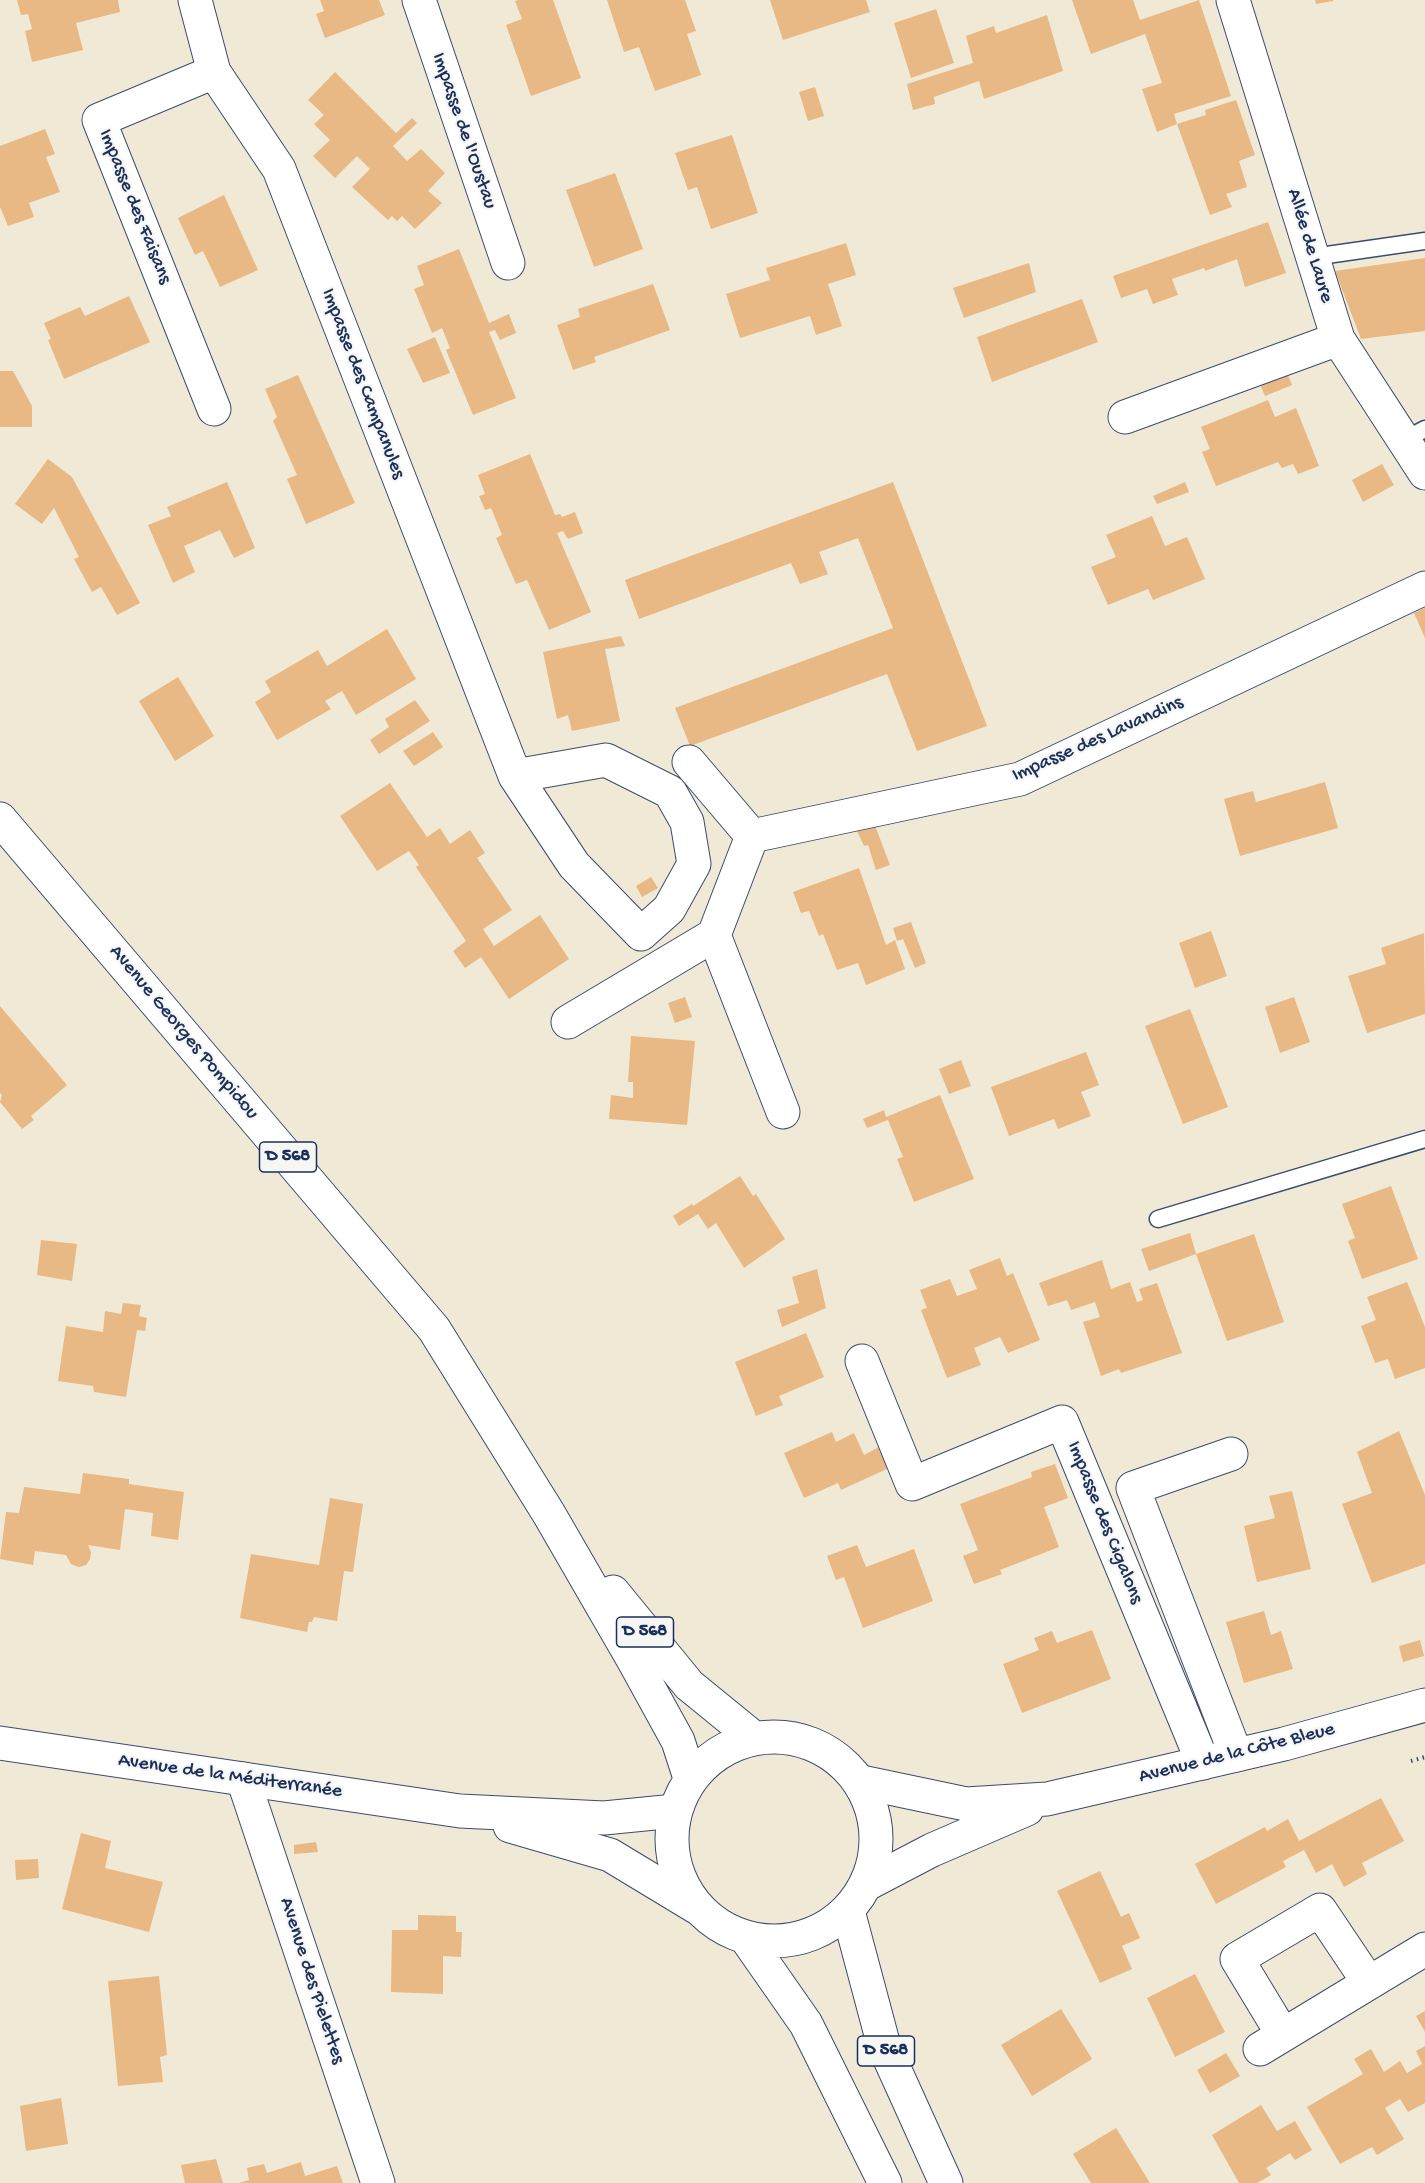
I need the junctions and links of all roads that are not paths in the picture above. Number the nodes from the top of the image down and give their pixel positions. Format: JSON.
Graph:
{"nodes":[{"id":1,"x":195,"y":0,"type":"edge"},
{"id":2,"x":419,"y":0,"type":"edge"},
{"id":3,"x":1233,"y":0,"type":"edge"},
{"id":4,"x":214,"y":72,"type":"junction"},
{"id":5,"x":1425,"y":240,"type":"edge"},
{"id":6,"x":1313,"y":257,"type":"junction"},
{"id":7,"x":508,"y":263,"type":"dead end"},
{"id":8,"x":1338,"y":339,"type":"junction"},
{"id":9,"x":214,"y":409,"type":"dead end"},
{"id":10,"x":1125,"y":417,"type":"dead end"},
{"id":11,"x":1414,"y":434,"type":"edge"},
{"id":12,"x":1425,"y":473,"type":"edge"},
{"id":13,"x":1425,"y":588,"type":"edge"},
{"id":14,"x":689,"y":762,"type":"dead end"},
{"id":15,"x":515,"y":777,"type":"junction"},
{"id":16,"x":0,"y":819,"type":"edge"},
{"id":17,"x":752,"y":836,"type":"junction"},
{"id":18,"x":714,"y":935,"type":"junction"},
{"id":19,"x":567,"y":1022,"type":"dead end"},
{"id":20,"x":783,"y":1113,"type":"dead end"},
{"id":21,"x":1425,"y":1139,"type":"edge"},
{"id":22,"x":1158,"y":1219,"type":"dead end"},
{"id":23,"x":861,"y":1361,"type":"dead end"},
{"id":24,"x":1231,"y":1454,"type":"dead end"},
{"id":25,"x":549,"y":1514,"type":"junction"},
{"id":26,"x":1424,"y":1708,"type":"edge"},
{"id":27,"x":754,"y":1738,"type":"junction"},
{"id":28,"x":0,"y":1743,"type":"edge"},
{"id":29,"x":1236,"y":1755,"type":"junction"},
{"id":30,"x":1203,"y":1763,"type":"junction"},
{"id":31,"x":690,"y":1778,"type":"junction"},
{"id":32,"x":243,"y":1779,"type":"junction"},
{"id":33,"x":861,"y":1782,"type":"junction"},
{"id":34,"x":1047,"y":1799,"type":"junction"},
{"id":35,"x":460,"y":1811,"type":"junction"},
{"id":36,"x":675,"y":1811,"type":"junction"},
{"id":37,"x":867,"y":1884,"type":"junction"},
{"id":38,"x":696,"y":1907,"type":"junction"},
{"id":39,"x":848,"y":1911,"type":"junction"},
{"id":40,"x":746,"y":1938,"type":"junction"},
{"id":41,"x":1425,"y":1948,"type":"edge"},
{"id":42,"x":1369,"y":1983,"type":"junction"},
{"id":43,"x":378,"y":2183,"type":"edge"},
{"id":44,"x":885,"y":2183,"type":"edge"},
{"id":45,"x":946,"y":2183,"type":"edge"}],
"edges":[{"from":1,"to":4,"type":"street","name":"Impasse des Campanules"},
{"from":2,"to":7,"type":"street","name":"Impasse de l'Oustau"},
{"from":3,"to":6,"type":"street","name":"Allée de Laure"},
{"from":4,"to":9,"type":"street","name":"Impasse des Faisans"},
{"from":4,"to":15,"type":"street","name":"Impasse des Campanules"},
{"from":5,"to":6,"type":"lane"},
{"from":6,"to":8,"type":"street","name":"Allée de Laure"},
{"from":8,"to":10,"type":"street"},
{"from":8,"to":11,"type":"street","name":"Allée de Laure"},
{"from":11,"to":12,"type":"street","name":"Allée de Laure"},
{"from":13,"to":17,"type":"street","name":"Impasse des Lavandins"},
{"from":14,"to":17,"type":"street"},
{"from":15,"to":15,"type":"street","name":"Impasse des Campanules"},
{"from":16,"to":25,"type":"street","name":"Avenue Georges Pompidou","number":"D 568"},
{"from":17,"to":18,"type":"street"},
{"from":18,"to":19,"type":"street"},
{"from":18,"to":20,"type":"street"},
{"from":21,"to":22,"type":"lane"},
{"from":23,"to":30,"type":"street","name":"Impasse des Cigalons"},
{"from":24,"to":29,"type":"street"},
{"from":25,"to":27,"type":"street","name":"Avenue Georges Pompidou","number":"D 568"},
{"from":25,"to":31,"type":"street","name":"Avenue Georges Pompidou","number":"D 568"},
{"from":26,"to":29,"type":"street","name":"Avenue de la Côte Bleue"},
{"from":27,"to":31,"type":"street"},
{"from":27,"to":33,"type":"street"},
{"from":28,"to":32,"type":"street","name":"Avenue de la Méditerranée"},
{"from":29,"to":30,"type":"street","name":"Avenue de la Côte Bleue"},
{"from":30,"to":34,"type":"street","name":"Avenue de la Côte Bleue"},
{"from":31,"to":36,"type":"street"},
{"from":32,"to":35,"type":"street","name":"Avenue de la Méditerranée"},
{"from":32,"to":43,"type":"street","name":"Avenue des Pielettes"},
{"from":33,"to":34,"type":"street","name":"Avenue de la Côte Bleue"},
{"from":33,"to":37,"type":"street"},
{"from":34,"to":37,"type":"street","name":"Avenue de la Côte Bleue"},
{"from":35,"to":36,"type":"street","name":"Avenue de la Méditerranée"},
{"from":35,"to":38,"type":"street","name":"Avenue de la Méditerranée"},
{"from":36,"to":38,"type":"street"},
{"from":37,"to":39,"type":"street"},
{"from":38,"to":40,"type":"street"},
{"from":39,"to":40,"type":"street"},
{"from":39,"to":45,"type":"street","number":"D 568"},
{"from":40,"to":44,"type":"street","number":"D 568"},
{"from":41,"to":42,"type":"street"},
{"from":42,"to":42,"type":"street"}]}
